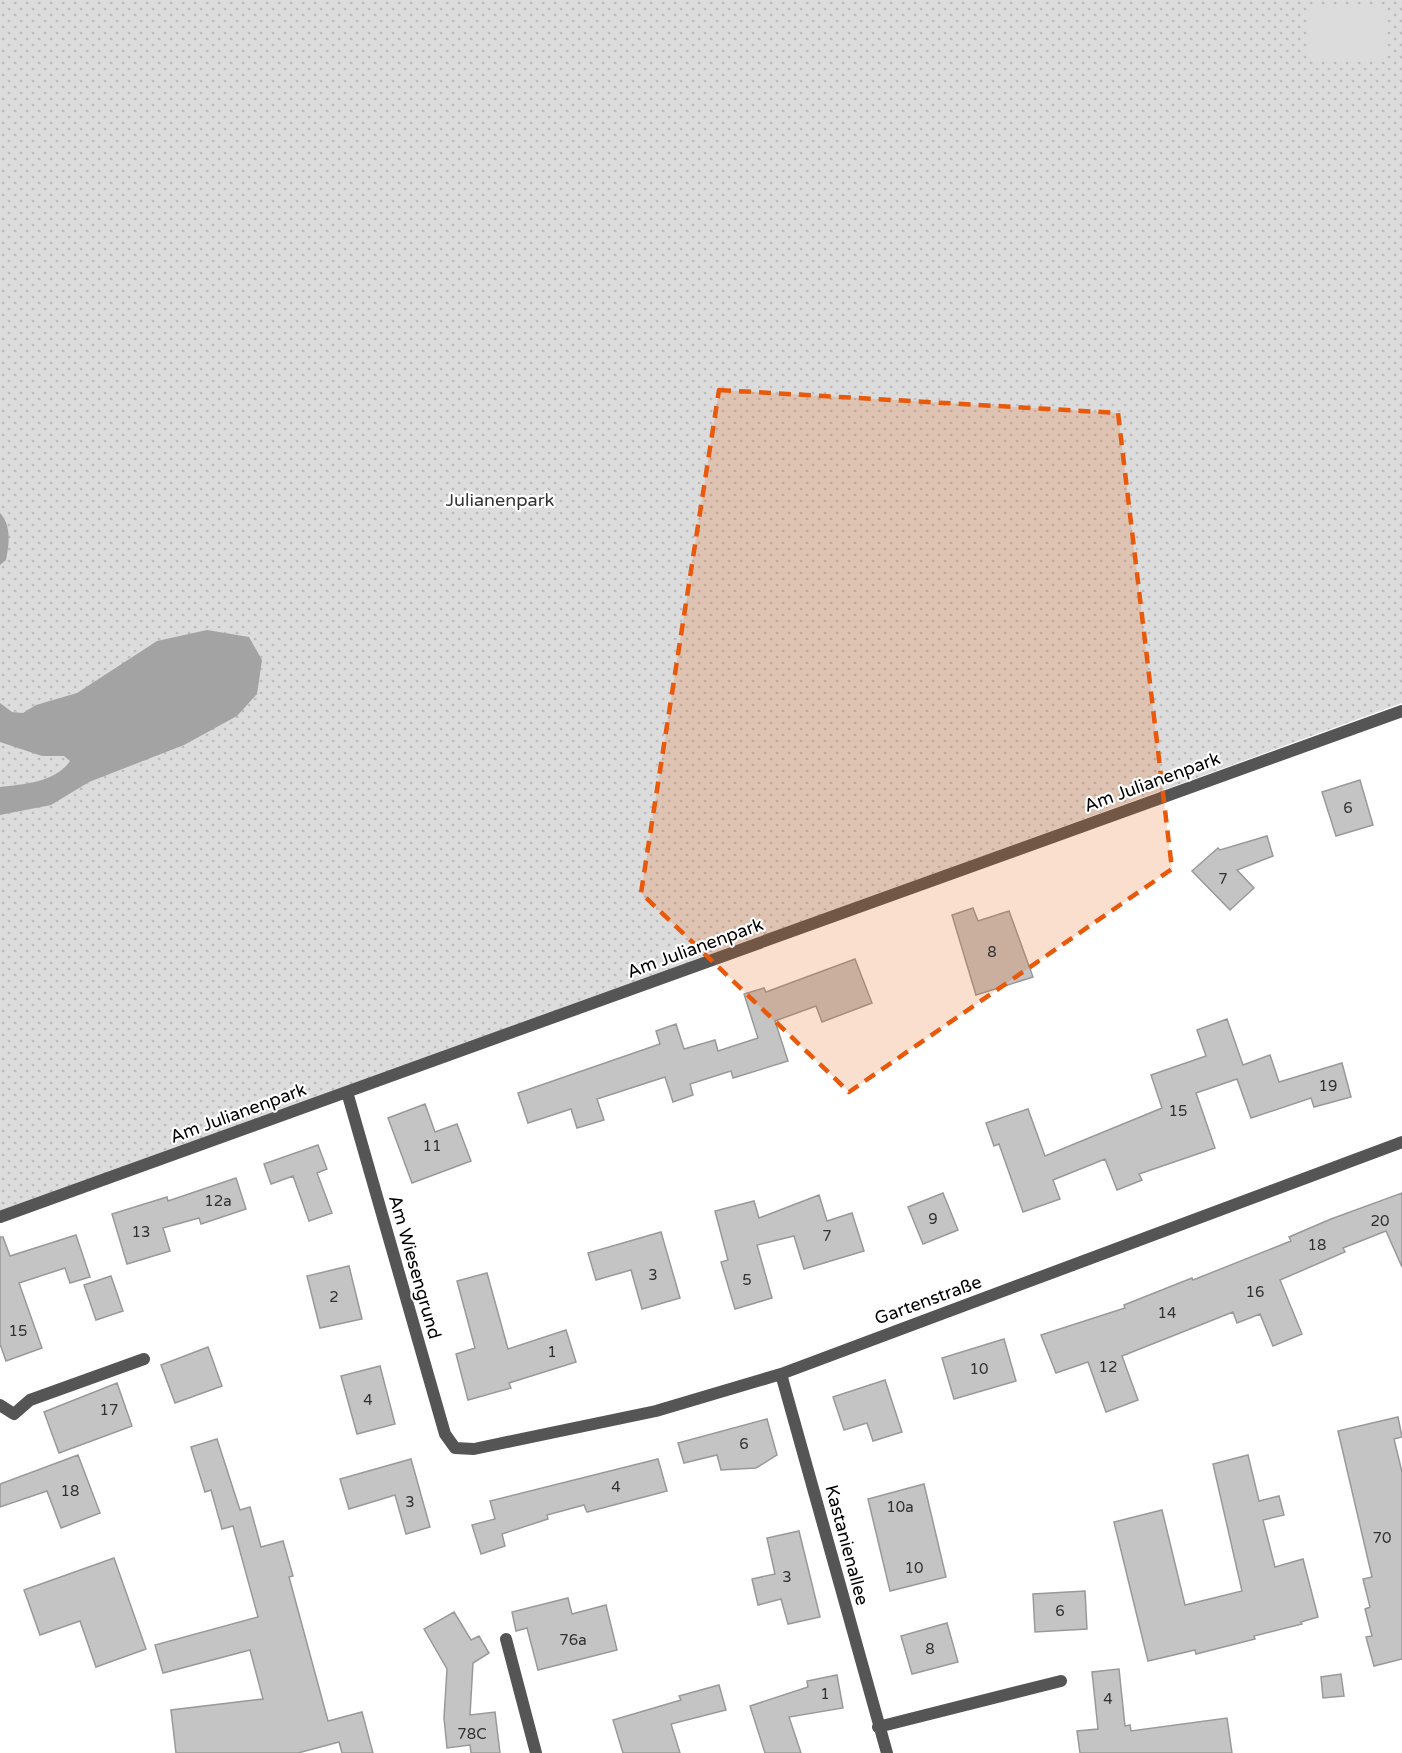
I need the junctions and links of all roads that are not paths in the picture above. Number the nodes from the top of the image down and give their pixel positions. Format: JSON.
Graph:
{"nodes":[{"id":1,"x":1402,"y":711,"type":"edge"},
{"id":2,"x":347,"y":1092,"type":"junction"},
{"id":3,"x":1402,"y":1142,"type":"edge"},
{"id":4,"x":0,"y":1217,"type":"edge"},
{"id":5,"x":144,"y":1359,"type":"dead end"},
{"id":6,"x":781,"y":1374,"type":"junction"},
{"id":7,"x":0,"y":1405,"type":"edge"},
{"id":8,"x":455,"y":1448,"type":"joint"},
{"id":9,"x":506,"y":1639,"type":"dead end"},
{"id":10,"x":1061,"y":1682,"type":"dead end"},
{"id":11,"x":878,"y":1726,"type":"junction"},
{"id":12,"x":536,"y":1753,"type":"edge"},
{"id":13,"x":887,"y":1753,"type":"edge"}],
"edges":[{"from":1,"to":2,"type":"street","name":"Am Julianenpark"},
{"from":2,"to":4,"type":"street","name":"Am Julianenpark"},
{"from":2,"to":8,"type":"street","name":"Am Wiesengrund"},
{"from":3,"to":6,"type":"street","name":"Gartenstraße"},
{"from":5,"to":7,"type":"street"},
{"from":6,"to":8,"type":"street","name":"Gartenstraße"},
{"from":6,"to":11,"type":"street","name":"Kastanienallee"},
{"from":9,"to":12,"type":"street"},
{"from":10,"to":11,"type":"street"},
{"from":11,"to":13,"type":"street","name":"Kastanienallee"}]}
